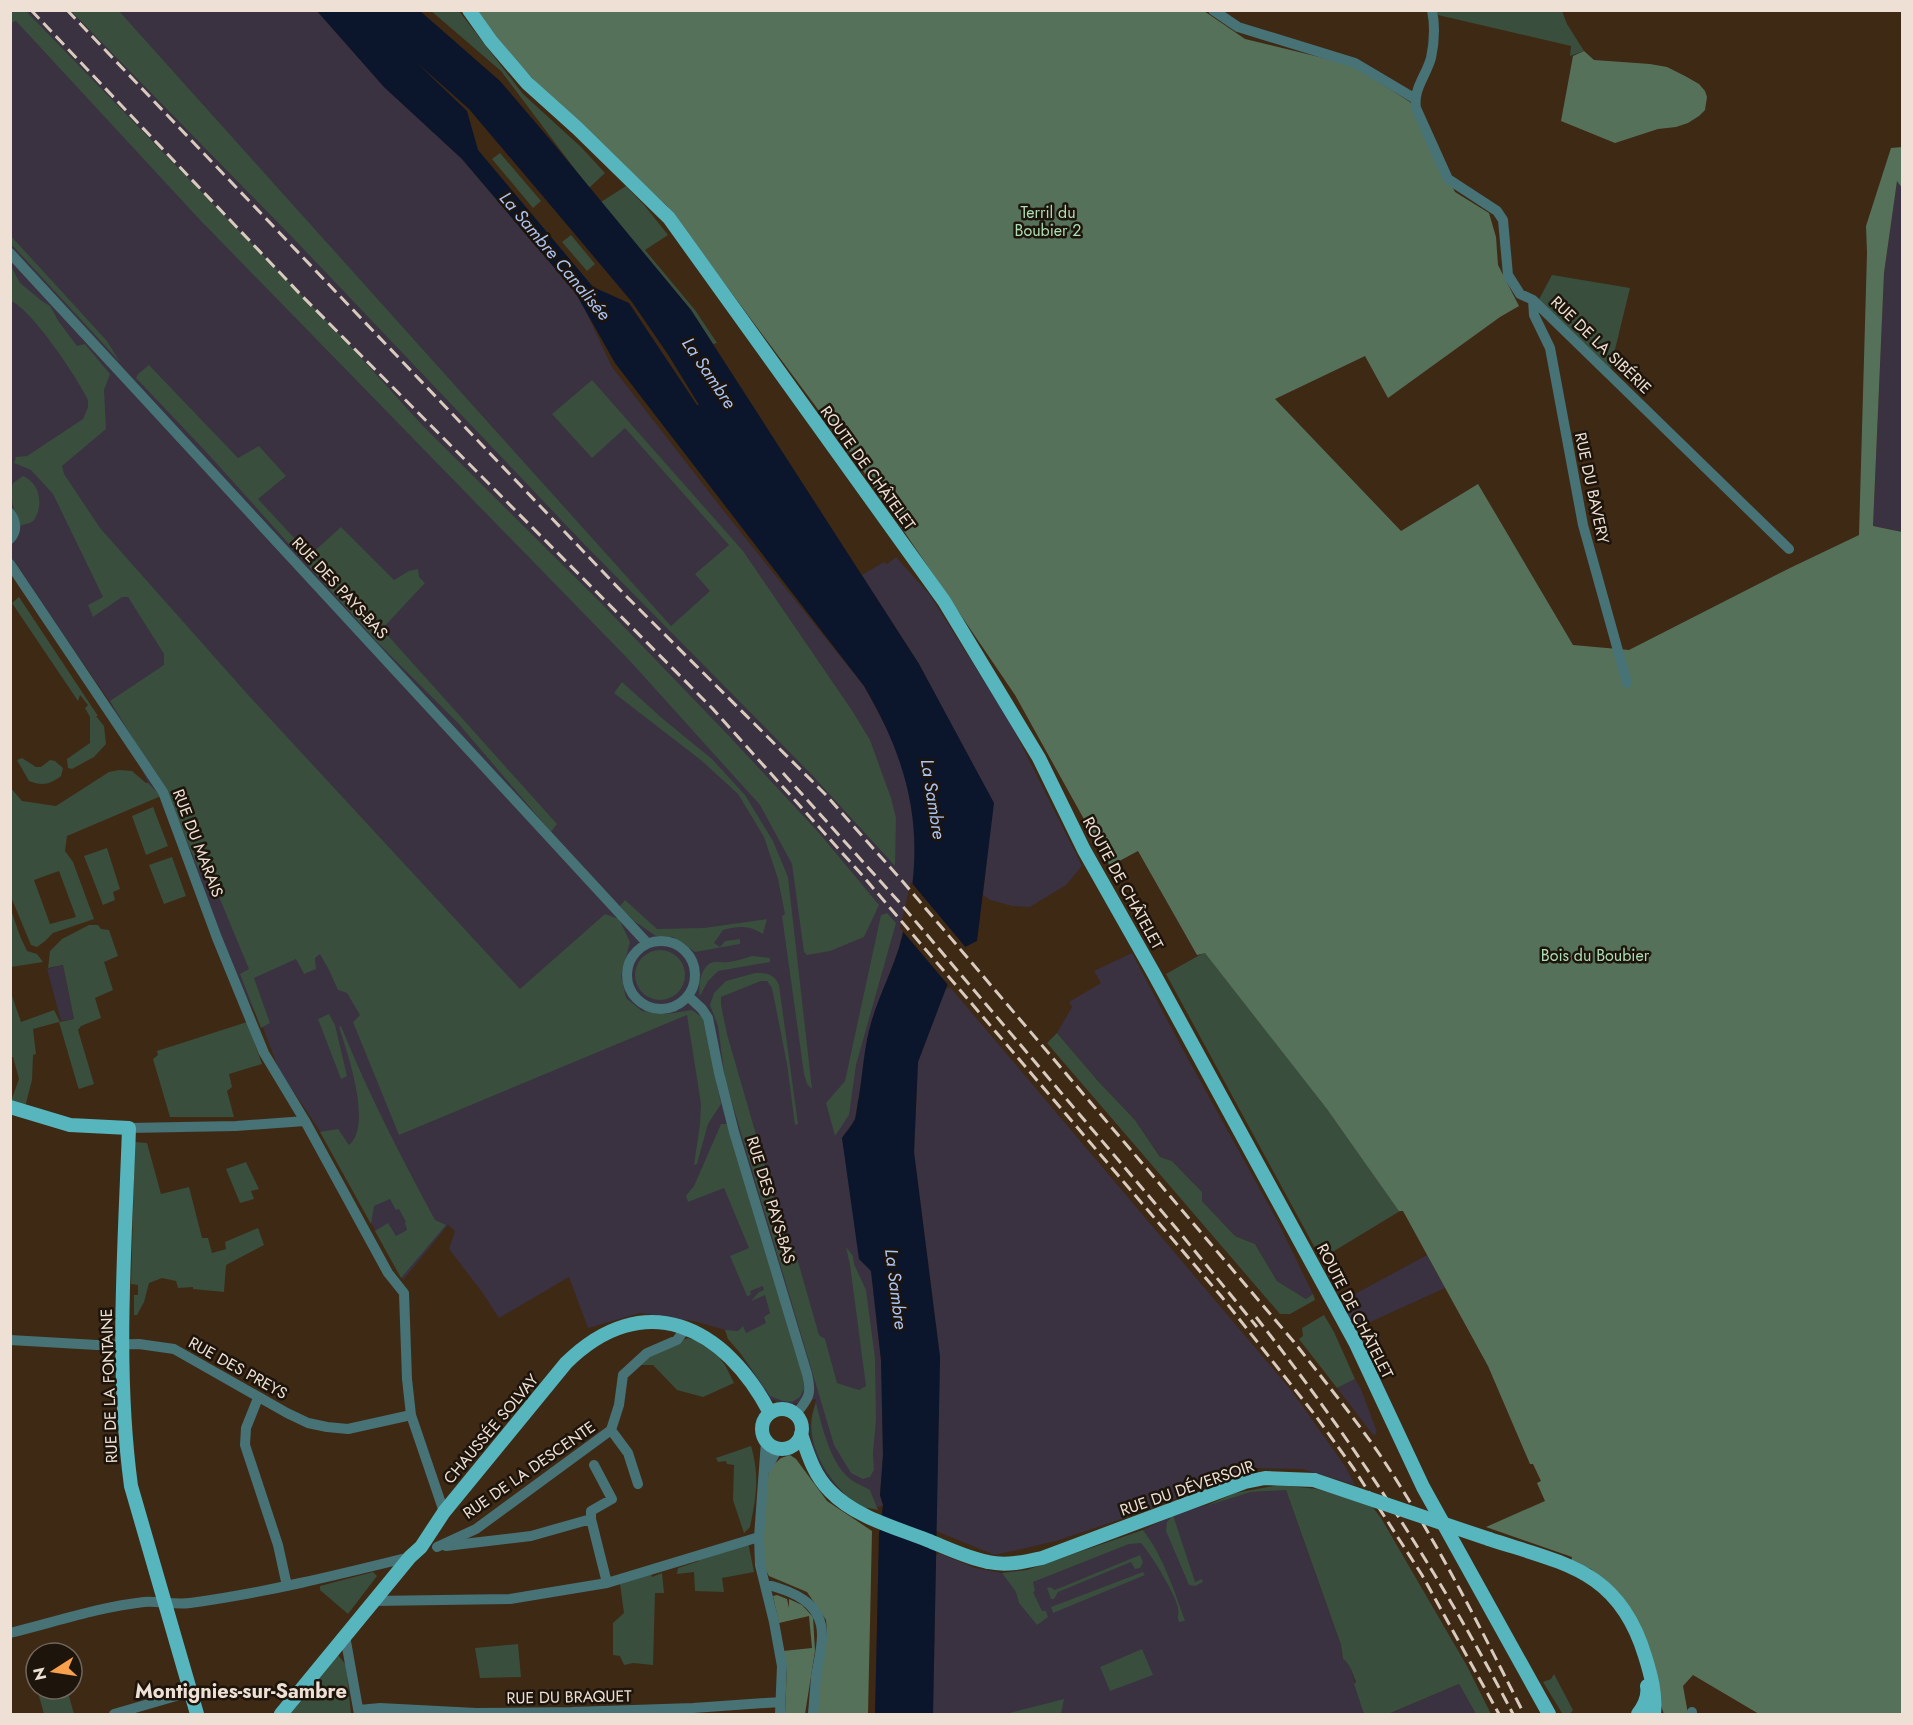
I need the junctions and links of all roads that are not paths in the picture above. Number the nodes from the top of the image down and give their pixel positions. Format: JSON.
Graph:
{"nodes":[{"id":1,"x":469,"y":10,"type":"edge"},
{"id":2,"x":1213,"y":10,"type":"edge"},
{"id":3,"x":1432,"y":10,"type":"edge"},
{"id":4,"x":1414,"y":98,"type":"junction"},
{"id":5,"x":10,"y":253,"type":"edge"},
{"id":6,"x":1533,"y":300,"type":"junction"},
{"id":7,"x":10,"y":513,"type":"edge"},
{"id":8,"x":10,"y":539,"type":"edge"},
{"id":9,"x":1789,"y":549,"type":"dead end"},
{"id":10,"x":10,"y":564,"type":"edge"},
{"id":11,"x":1627,"y":683,"type":"dead end"},
{"id":12,"x":647,"y":944,"type":"junction"},
{"id":13,"x":688,"y":996,"type":"junction"},
{"id":14,"x":10,"y":1107,"type":"edge"},
{"id":15,"x":304,"y":1121,"type":"junction"},
{"id":16,"x":129,"y":1128,"type":"junction"},
{"id":17,"x":686,"y":1328,"type":"junction"},
{"id":18,"x":10,"y":1340,"type":"edge"},
{"id":19,"x":121,"y":1345,"type":"junction"},
{"id":20,"x":258,"y":1398,"type":"junction"},
{"id":21,"x":770,"y":1413,"type":"junction"},
{"id":22,"x":796,"y":1414,"type":"junction"},
{"id":23,"x":411,"y":1415,"type":"junction"},
{"id":24,"x":611,"y":1430,"type":"junction"},
{"id":25,"x":801,"y":1434,"type":"junction"},
{"id":26,"x":778,"y":1446,"type":"junction"},
{"id":27,"x":809,"y":1461,"type":"junction"},
{"id":28,"x":594,"y":1465,"type":"dead end"},
{"id":29,"x":638,"y":1484,"type":"dead end"},
{"id":30,"x":444,"y":1512,"type":"junction"},
{"id":31,"x":591,"y":1520,"type":"junction"},
{"id":32,"x":759,"y":1537,"type":"junction"},
{"id":33,"x":421,"y":1547,"type":"junction"},
{"id":34,"x":437,"y":1547,"type":"junction"},
{"id":35,"x":410,"y":1557,"type":"junction"},
{"id":36,"x":607,"y":1583,"type":"junction"},
{"id":37,"x":765,"y":1584,"type":"junction"},
{"id":38,"x":287,"y":1586,"type":"junction"},
{"id":39,"x":373,"y":1601,"type":"junction"},
{"id":40,"x":164,"y":1602,"type":"junction"},
{"id":41,"x":10,"y":1633,"type":"edge"},
{"id":42,"x":345,"y":1636,"type":"junction"},
{"id":43,"x":1639,"y":1636,"type":"junction"},
{"id":44,"x":190,"y":1692,"type":"junction"},
{"id":45,"x":780,"y":1702,"type":"junction"},
{"id":46,"x":359,"y":1712,"type":"edge"},
{"id":47,"x":114,"y":1714,"type":"edge"},
{"id":48,"x":197,"y":1714,"type":"edge"},
{"id":49,"x":280,"y":1714,"type":"edge"},
{"id":50,"x":510,"y":1714,"type":"edge"},
{"id":51,"x":780,"y":1714,"type":"edge"},
{"id":52,"x":813,"y":1714,"type":"edge"},
{"id":53,"x":1549,"y":1714,"type":"edge"},
{"id":54,"x":1638,"y":1714,"type":"edge"},
{"id":55,"x":1655,"y":1714,"type":"edge"}],
"edges":[{"from":1,"to":53,"type":"main road","name":"ROUTE DE CHÂTELET"},
{"from":2,"to":4,"type":"street"},
{"from":3,"to":4,"type":"street"},
{"from":4,"to":6,"type":"street","name":"RUE DE LA SIBÉRIE"},
{"from":5,"to":12,"type":"street","name":"RUE DES PAYS-BAS"},
{"from":6,"to":9,"type":"street","name":"RUE DE LA SIBÉRIE"},
{"from":6,"to":11,"type":"street","name":"RUE DU BAVERY"},
{"from":7,"to":8,"type":"street"},
{"from":10,"to":15,"type":"street","name":"RUE DU MARAIS"},
{"from":12,"to":13,"type":"street"},
{"from":12,"to":13,"type":"street"},
{"from":13,"to":22,"type":"street","name":"RUE DES PAYS-BAS"},
{"from":14,"to":16,"type":"main road"},
{"from":15,"to":16,"type":"street"},
{"from":15,"to":23,"type":"street","name":"RUE DU MARAIS"},
{"from":16,"to":19,"type":"main road","name":"RUE DE LA FONTAINE"},
{"from":17,"to":21,"type":"main road","name":"CHAUSSÉE SOLVAY"},
{"from":17,"to":24,"type":"street","name":"RUE DE LA DESCENTE"},
{"from":17,"to":30,"type":"main road","name":"CHAUSSÉE SOLVAY"},
{"from":18,"to":19,"type":"street","name":"RUE DES PREYS"},
{"from":19,"to":20,"type":"street","name":"RUE DES PREYS"},
{"from":19,"to":40,"type":"main road","name":"RUE DE LA FONTAINE"},
{"from":20,"to":23,"type":"street","name":"RUE DES PREYS"},
{"from":20,"to":38,"type":"street"},
{"from":21,"to":22,"type":"main road"},
{"from":21,"to":26,"type":"main road"},
{"from":22,"to":25,"type":"main road"},
{"from":23,"to":30,"type":"street","name":"RUE DU MARAIS"},
{"from":24,"to":29,"type":"street"},
{"from":24,"to":34,"type":"street","name":"RUE DE LA DESCENTE"},
{"from":25,"to":26,"type":"main road"},
{"from":25,"to":27,"type":"main road","name":"RUE DU DÉVERSOIR"},
{"from":26,"to":27,"type":"main road","name":"RUE DU DÉVERSOIR"},
{"from":26,"to":32,"type":"street"},
{"from":27,"to":43,"type":"main road","name":"RUE DU DÉVERSOIR","bridge":true},
{"from":28,"to":31,"type":"street"},
{"from":30,"to":33,"type":"main road","name":"CHAUSSÉE SOLVAY"},
{"from":31,"to":34,"type":"street"},
{"from":31,"to":36,"type":"street"},
{"from":32,"to":36,"type":"street"},
{"from":32,"to":37,"type":"street"},
{"from":33,"to":34,"type":"street"},
{"from":33,"to":35,"type":"main road","name":"CHAUSSÉE SOLVAY"},
{"from":35,"to":38,"type":"street"},
{"from":35,"to":39,"type":"main road","name":"CHAUSSÉE SOLVAY"},
{"from":36,"to":39,"type":"street"},
{"from":37,"to":45,"type":"street"},
{"from":37,"to":52,"type":"street"},
{"from":38,"to":40,"type":"street"},
{"from":39,"to":42,"type":"main road","name":"CHAUSSÉE SOLVAY"},
{"from":40,"to":41,"type":"street"},
{"from":40,"to":44,"type":"main road","name":"RUE DE LA FONTAINE"},
{"from":42,"to":46,"type":"street"},
{"from":42,"to":49,"type":"main road","name":"CHAUSSÉE SOLVAY"},
{"from":43,"to":54,"type":"main road","name":"RUE DU DÉVERSOIR"},
{"from":43,"to":55,"type":"main road","name":"RUE DU DÉVERSOIR"},
{"from":44,"to":47,"type":"street"},
{"from":44,"to":48,"type":"main road","name":"RUE DE LA FONTAINE"},
{"from":45,"to":50,"type":"street","name":"RUE DU BRAQUET"},
{"from":45,"to":51,"type":"street"},
{"from":46,"to":50,"type":"street","name":"RUE DU BRAQUET"}]}
